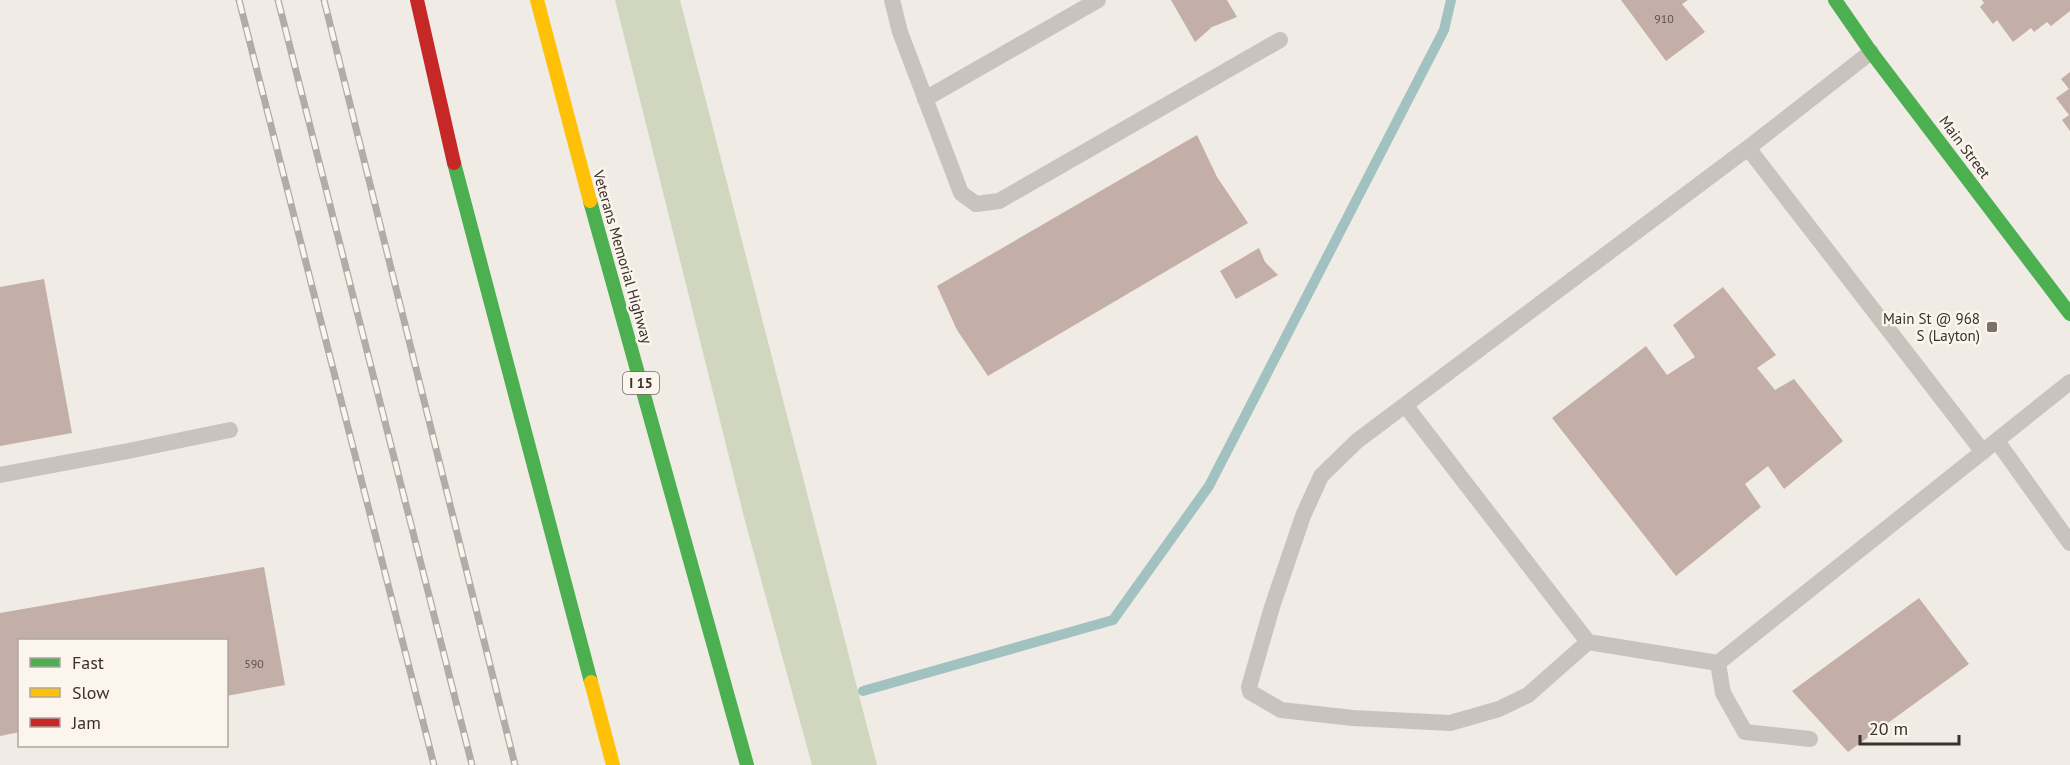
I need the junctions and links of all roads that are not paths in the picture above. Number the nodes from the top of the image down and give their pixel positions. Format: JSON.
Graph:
{"nodes":[{"id":1,"x":417,"y":0,"type":"edge"},
{"id":2,"x":537,"y":0,"type":"edge"},
{"id":3,"x":892,"y":0,"type":"edge"},
{"id":4,"x":1098,"y":0,"type":"edge"},
{"id":5,"x":1835,"y":0,"type":"edge"},
{"id":6,"x":1280,"y":40,"type":"dead end"},
{"id":7,"x":1871,"y":52,"type":"junction"},
{"id":8,"x":926,"y":99,"type":"junction"},
{"id":9,"x":1748,"y":148,"type":"junction"},
{"id":10,"x":2070,"y":314,"type":"edge"},
{"id":11,"x":2070,"y":382,"type":"edge"},
{"id":12,"x":1405,"y":405,"type":"junction"},
{"id":13,"x":230,"y":430,"type":"dead end"},
{"id":14,"x":1996,"y":441,"type":"junction"},
{"id":15,"x":1983,"y":452,"type":"junction"},
{"id":16,"x":0,"y":475,"type":"edge"},
{"id":17,"x":2070,"y":543,"type":"edge"},
{"id":18,"x":1588,"y":642,"type":"junction"},
{"id":19,"x":1718,"y":663,"type":"junction"},
{"id":20,"x":1810,"y":739,"type":"dead end"},
{"id":21,"x":613,"y":765,"type":"edge"},
{"id":22,"x":747,"y":765,"type":"edge"}],
"edges":[{"from":1,"to":21,"type":"main road"},
{"from":2,"to":22,"type":"main road","name":"Veterans Memorial Highway","number":"I 15"},
{"from":3,"to":8,"type":"lane"},
{"from":4,"to":8,"type":"lane"},
{"from":5,"to":7,"type":"main road","name":"Main Street"},
{"from":6,"to":8,"type":"lane"},
{"from":7,"to":9,"type":"lane"},
{"from":7,"to":10,"type":"main road","name":"Main Street"},
{"from":9,"to":12,"type":"lane"},
{"from":9,"to":15,"type":"lane"},
{"from":11,"to":14,"type":"lane"},
{"from":12,"to":18,"type":"lane"},
{"from":12,"to":18,"type":"lane"},
{"from":13,"to":16,"type":"lane"},
{"from":14,"to":15,"type":"lane"},
{"from":14,"to":17,"type":"lane"},
{"from":15,"to":19,"type":"lane"},
{"from":18,"to":19,"type":"lane"},
{"from":19,"to":20,"type":"lane"}]}
